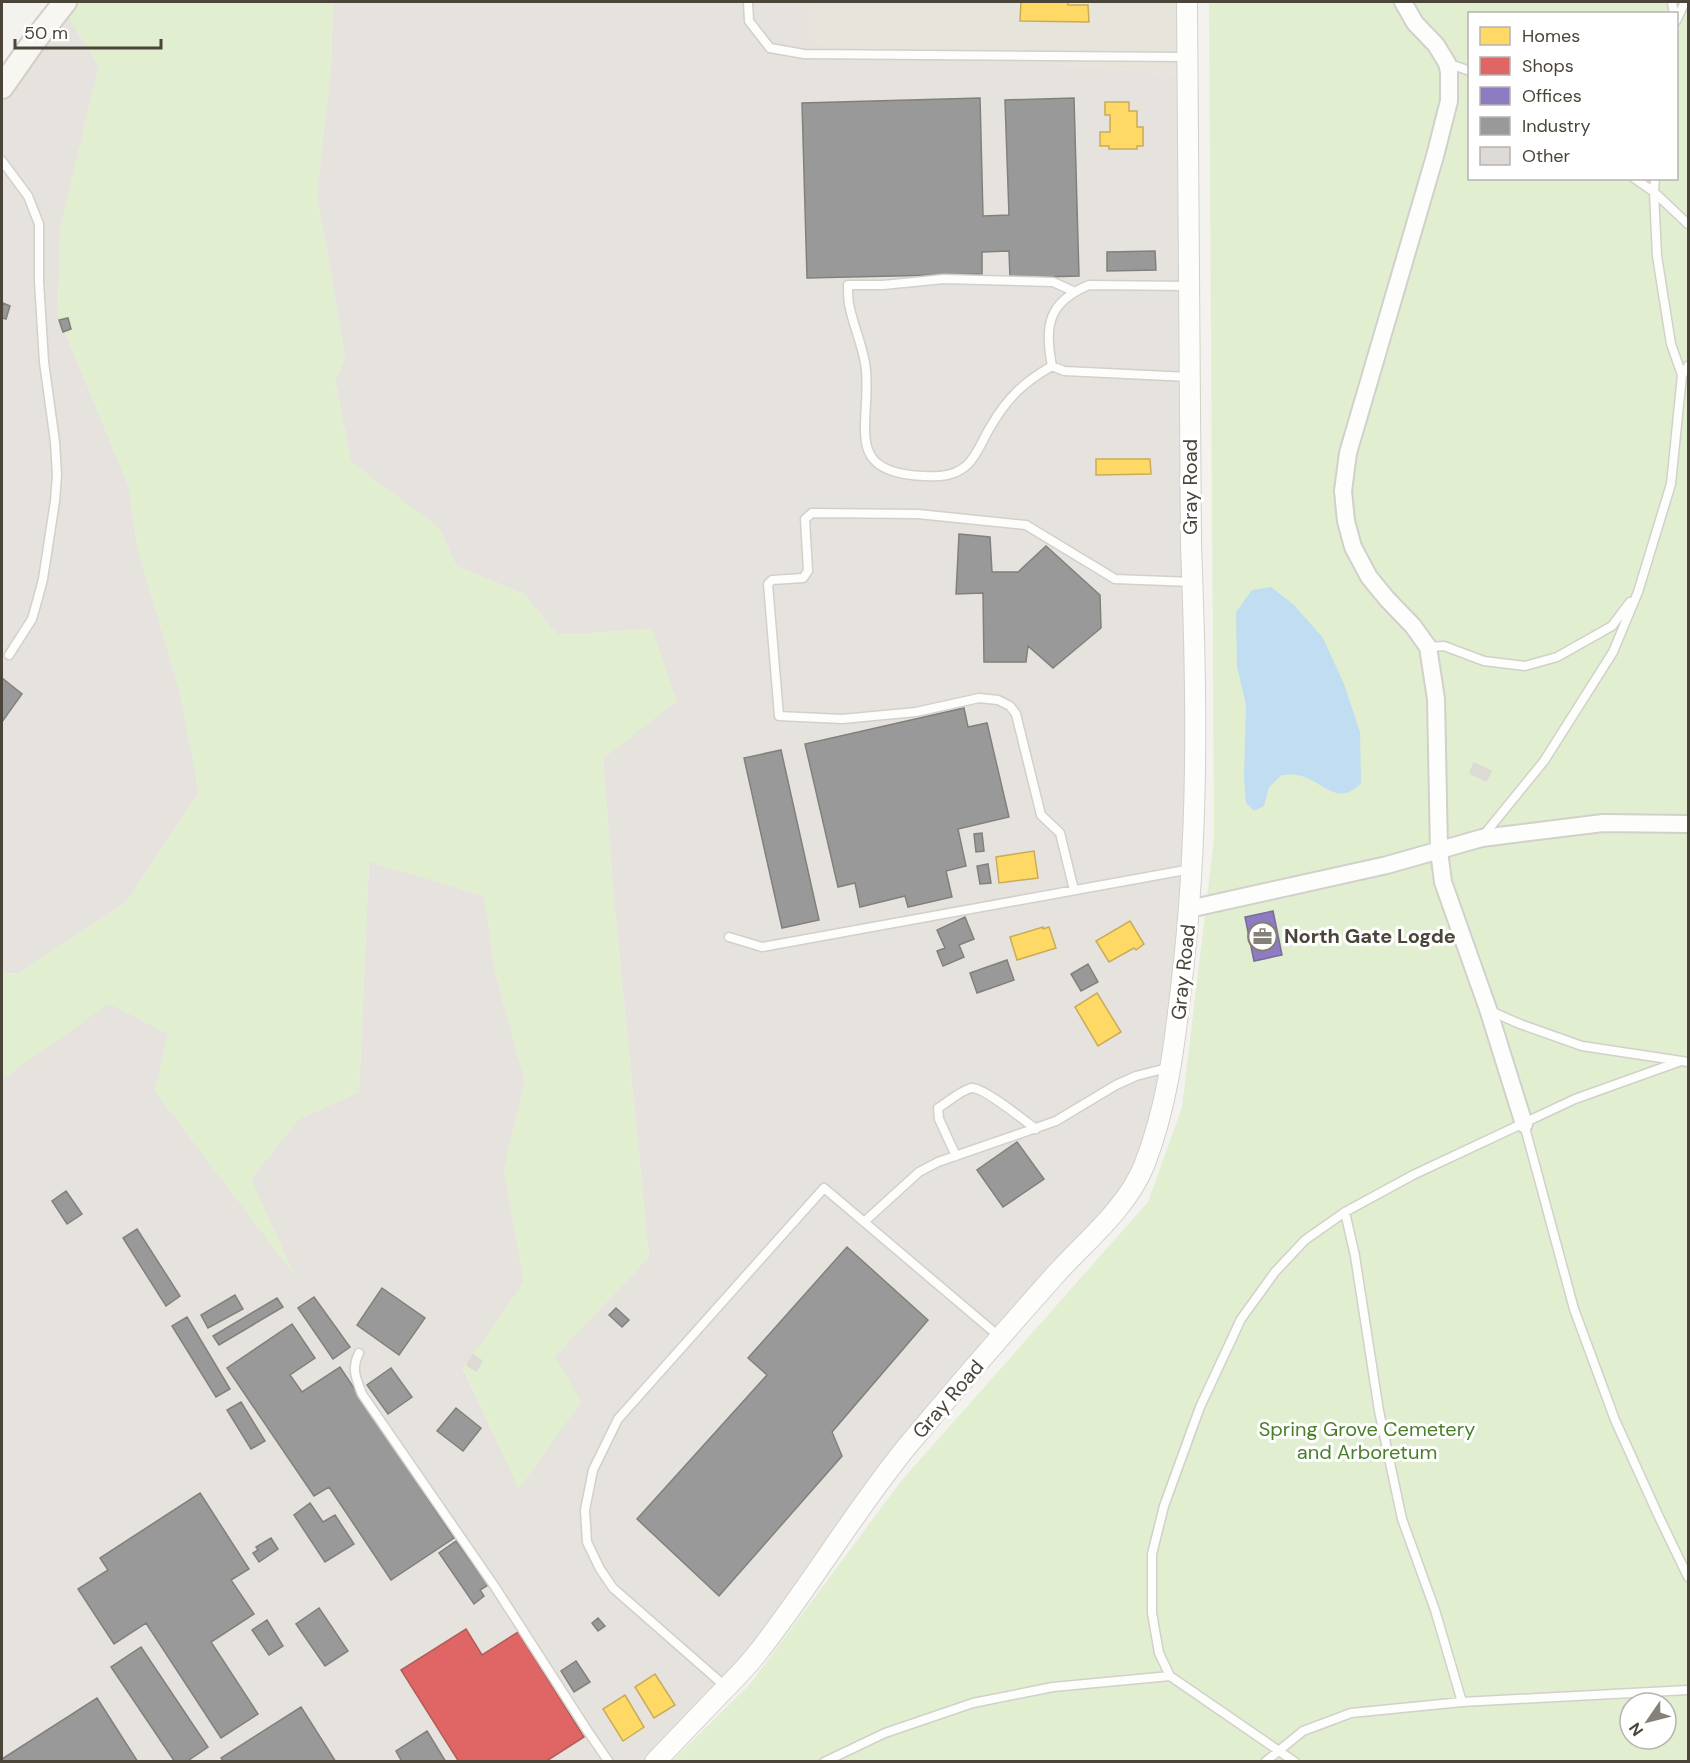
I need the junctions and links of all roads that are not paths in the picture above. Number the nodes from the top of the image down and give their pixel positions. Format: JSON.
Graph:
{"nodes":[{"id":1,"x":65,"y":2,"type":"edge"},
{"id":2,"x":748,"y":2,"type":"edge"},
{"id":3,"x":1187,"y":2,"type":"edge"},
{"id":4,"x":1403,"y":2,"type":"edge"},
{"id":5,"x":1685,"y":2,"type":"edge"},
{"id":6,"x":1678,"y":19,"type":"edge"},
{"id":7,"x":1187,"y":57,"type":"junction"},
{"id":8,"x":1447,"y":63,"type":"junction"},
{"id":9,"x":1468,"y":70,"type":"edge"},
{"id":10,"x":2,"y":87,"type":"edge"},
{"id":11,"x":2,"y":161,"type":"edge"},
{"id":12,"x":1637,"y":180,"type":"edge"},
{"id":13,"x":1654,"y":180,"type":"edge"},
{"id":14,"x":1654,"y":192,"type":"junction"},
{"id":15,"x":1689,"y":224,"type":"edge"},
{"id":16,"x":1189,"y":286,"type":"junction"},
{"id":17,"x":1073,"y":291,"type":"junction"},
{"id":18,"x":1052,"y":366,"type":"junction"},
{"id":19,"x":1689,"y":366,"type":"edge"},
{"id":20,"x":1682,"y":375,"type":"junction"},
{"id":21,"x":1189,"y":377,"type":"junction"},
{"id":22,"x":1192,"y":582,"type":"junction"},
{"id":23,"x":1638,"y":592,"type":"junction"},
{"id":24,"x":1428,"y":647,"type":"junction"},
{"id":25,"x":9,"y":655,"type":"dead end"},
{"id":26,"x":1689,"y":824,"type":"edge"},
{"id":27,"x":1482,"y":838,"type":"junction"},
{"id":28,"x":1439,"y":851,"type":"junction"},
{"id":29,"x":1192,"y":868,"type":"junction"},
{"id":30,"x":1074,"y":890,"type":"junction"},
{"id":31,"x":1190,"y":909,"type":"junction"},
{"id":32,"x":729,"y":937,"type":"dead end"},
{"id":33,"x":1488,"y":1009,"type":"junction"},
{"id":34,"x":1685,"y":1062,"type":"edge"},
{"id":35,"x":1172,"y":1066,"type":"junction"},
{"id":36,"x":1524,"y":1124,"type":"junction"},
{"id":37,"x":1036,"y":1129,"type":"junction"},
{"id":38,"x":956,"y":1156,"type":"junction"},
{"id":39,"x":1346,"y":1212,"type":"junction"},
{"id":40,"x":864,"y":1222,"type":"junction"},
{"id":41,"x":1001,"y":1338,"type":"junction"},
{"id":42,"x":358,"y":1353,"type":"dead end"},
{"id":43,"x":1689,"y":1577,"type":"edge"},
{"id":44,"x":1170,"y":1676,"type":"junction"},
{"id":45,"x":726,"y":1688,"type":"junction"},
{"id":46,"x":1689,"y":1690,"type":"edge"},
{"id":47,"x":1462,"y":1702,"type":"junction"},
{"id":48,"x":1280,"y":1750,"type":"junction"},
{"id":49,"x":609,"y":1761,"type":"edge"},
{"id":50,"x":655,"y":1761,"type":"edge"},
{"id":51,"x":824,"y":1761,"type":"edge"},
{"id":52,"x":1265,"y":1761,"type":"edge"},
{"id":53,"x":1295,"y":1761,"type":"edge"}],
"edges":[{"from":1,"to":10,"type":"main road"},
{"from":2,"to":7,"type":"lane"},
{"from":3,"to":7,"type":"street","name":"Gray Road"},
{"from":4,"to":8,"type":"street"},
{"from":5,"to":6,"type":"lane"},
{"from":7,"to":16,"type":"street","name":"Gray Road"},
{"from":8,"to":9,"type":"lane"},
{"from":8,"to":24,"type":"street"},
{"from":11,"to":25,"type":"lane"},
{"from":12,"to":14,"type":"lane"},
{"from":13,"to":14,"type":"lane"},
{"from":14,"to":15,"type":"lane"},
{"from":14,"to":20,"type":"lane"},
{"from":16,"to":17,"type":"lane"},
{"from":16,"to":21,"type":"street","name":"Gray Road"},
{"from":17,"to":18,"type":"lane"},
{"from":17,"to":18,"type":"lane"},
{"from":18,"to":21,"type":"lane"},
{"from":19,"to":20,"type":"lane"},
{"from":20,"to":23,"type":"lane"},
{"from":21,"to":22,"type":"street","name":"Gray Road"},
{"from":22,"to":29,"type":"street","name":"Gray Road"},
{"from":22,"to":30,"type":"lane"},
{"from":23,"to":24,"type":"lane"},
{"from":23,"to":27,"type":"lane"},
{"from":24,"to":28,"type":"street"},
{"from":26,"to":27,"type":"street"},
{"from":27,"to":28,"type":"street"},
{"from":28,"to":31,"type":"street"},
{"from":28,"to":33,"type":"street"},
{"from":29,"to":30,"type":"lane"},
{"from":29,"to":31,"type":"street","name":"Gray Road"},
{"from":30,"to":32,"type":"lane"},
{"from":31,"to":35,"type":"street","name":"Gray Road"},
{"from":33,"to":34,"type":"lane"},
{"from":33,"to":36,"type":"street"},
{"from":34,"to":36,"type":"lane"},
{"from":35,"to":37,"type":"lane"},
{"from":35,"to":41,"type":"street","name":"Gray Road"},
{"from":36,"to":39,"type":"lane"},
{"from":36,"to":43,"type":"lane"},
{"from":37,"to":38,"type":"lane"},
{"from":37,"to":38,"type":"lane"},
{"from":38,"to":40,"type":"lane"},
{"from":39,"to":44,"type":"lane"},
{"from":39,"to":47,"type":"lane"},
{"from":40,"to":41,"type":"lane"},
{"from":40,"to":45,"type":"lane"},
{"from":41,"to":45,"type":"street","name":"Gray Road"},
{"from":42,"to":49,"type":"lane"},
{"from":44,"to":48,"type":"lane"},
{"from":44,"to":51,"type":"lane"},
{"from":45,"to":50,"type":"street","name":"Gray Road"},
{"from":46,"to":47,"type":"lane"},
{"from":47,"to":48,"type":"lane"},
{"from":48,"to":52,"type":"lane"},
{"from":48,"to":53,"type":"lane"}]}
